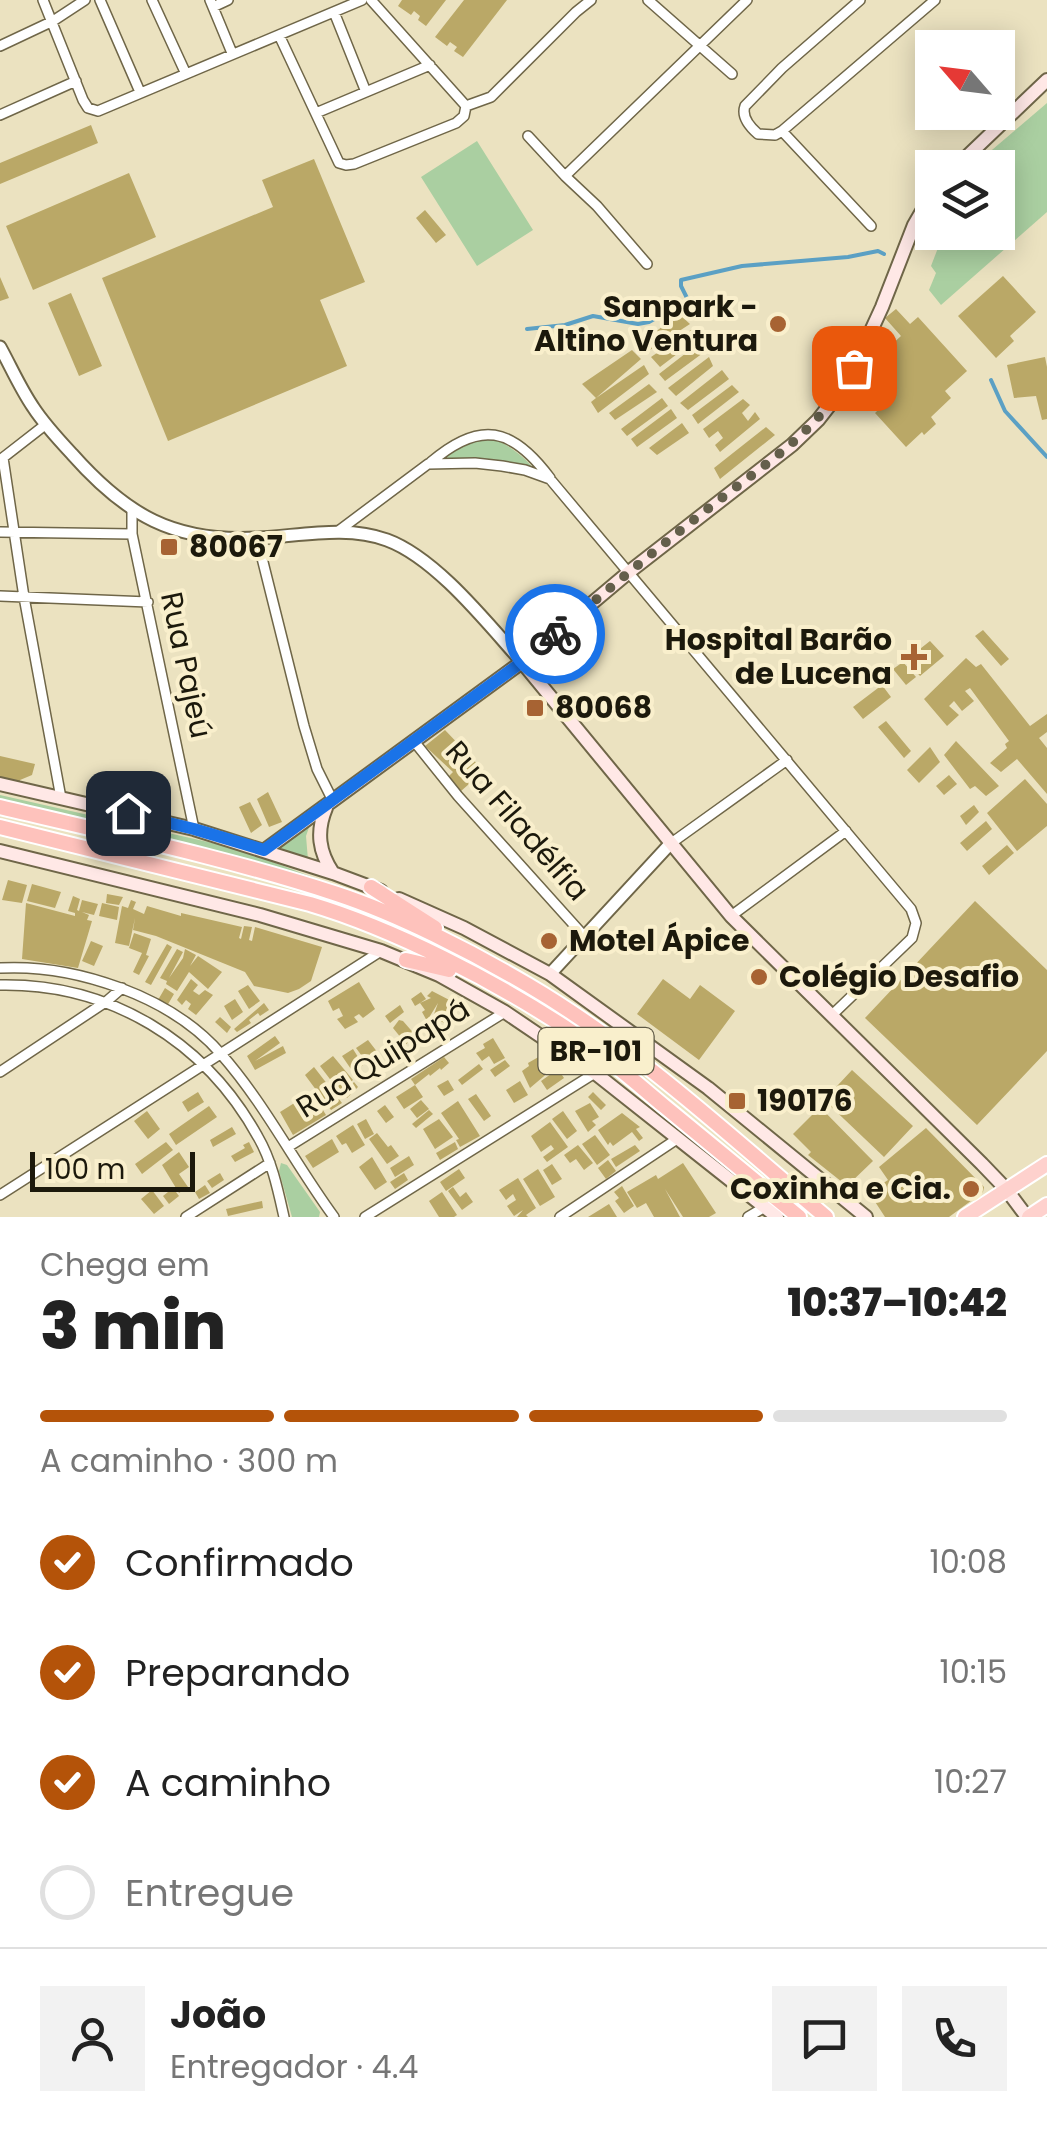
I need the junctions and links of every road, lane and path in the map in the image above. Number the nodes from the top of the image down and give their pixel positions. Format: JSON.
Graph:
{"nodes":[{"id":1,"x":43,"y":0,"type":"edge"},
{"id":2,"x":85,"y":0,"type":"edge"},
{"id":3,"x":100,"y":0,"type":"edge"},
{"id":4,"x":152,"y":0,"type":"edge"},
{"id":5,"x":228,"y":0,"type":"edge"},
{"id":6,"x":362,"y":0,"type":"edge"},
{"id":7,"x":371,"y":0,"type":"edge"},
{"id":8,"x":591,"y":0,"type":"edge"},
{"id":9,"x":648,"y":0,"type":"edge"},
{"id":10,"x":747,"y":0,"type":"edge"},
{"id":11,"x":860,"y":0,"type":"edge"},
{"id":12,"x":935,"y":0,"type":"edge"},
{"id":13,"x":211,"y":3,"type":"edge"},
{"id":14,"x":334,"y":12,"type":"junction"},
{"id":15,"x":53,"y":22,"type":"junction"},
{"id":16,"x":279,"y":34,"type":"junction"},
{"id":17,"x":0,"y":46,"type":"edge"},
{"id":18,"x":700,"y":46,"type":"junction"},
{"id":19,"x":232,"y":53,"type":"junction"},
{"id":20,"x":430,"y":65,"type":"junction"},
{"id":21,"x":186,"y":74,"type":"junction"},
{"id":22,"x":732,"y":74,"type":"dead end"},
{"id":23,"x":1047,"y":80,"type":"edge"},
{"id":24,"x":76,"y":82,"type":"junction"},
{"id":25,"x":140,"y":92,"type":"junction"},
{"id":26,"x":366,"y":92,"type":"junction"},
{"id":27,"x":466,"y":106,"type":"junction"},
{"id":28,"x":316,"y":113,"type":"junction"},
{"id":29,"x":0,"y":115,"type":"edge"},
{"id":30,"x":782,"y":131,"type":"junction"},
{"id":31,"x":528,"y":136,"type":"dead end"},
{"id":32,"x":974,"y":150,"type":"edge"},
{"id":33,"x":565,"y":176,"type":"junction"},
{"id":34,"x":915,"y":223,"type":"edge"},
{"id":35,"x":871,"y":226,"type":"dead end"},
{"id":36,"x":647,"y":264,"type":"dead end"},
{"id":37,"x":0,"y":347,"type":"edge"},
{"id":38,"x":46,"y":425,"type":"junction"},
{"id":39,"x":1,"y":459,"type":"edge"},
{"id":40,"x":428,"y":464,"type":"junction"},
{"id":41,"x":550,"y":479,"type":"junction"},
{"id":42,"x":132,"y":510,"type":"junction"},
{"id":43,"x":0,"y":532,"type":"edge"},
{"id":44,"x":14,"y":532,"type":"junction"},
{"id":45,"x":337,"y":532,"type":"junction"},
{"id":46,"x":132,"y":534,"type":"junction"},
{"id":47,"x":256,"y":538,"type":"junction"},
{"id":48,"x":628,"y":572,"type":"junction"},
{"id":49,"x":0,"y":596,"type":"edge"},
{"id":50,"x":24,"y":596,"type":"junction"},
{"id":51,"x":148,"y":602,"type":"junction"},
{"id":52,"x":522,"y":662,"type":"junction"},
{"id":53,"x":413,"y":740,"type":"junction"},
{"id":54,"x":788,"y":760,"type":"junction"},
{"id":55,"x":0,"y":784,"type":"edge"},
{"id":56,"x":61,"y":798,"type":"junction"},
{"id":57,"x":330,"y":804,"type":"junction"},
{"id":58,"x":0,"y":807,"type":"edge"},
{"id":59,"x":0,"y":826,"type":"edge"},
{"id":60,"x":194,"y":829,"type":"junction"},
{"id":61,"x":846,"y":831,"type":"junction"},
{"id":62,"x":670,"y":844,"type":"junction"},
{"id":63,"x":264,"y":850,"type":"junction"},
{"id":64,"x":0,"y":851,"type":"edge"},
{"id":65,"x":333,"y":873,"type":"junction"},
{"id":66,"x":371,"y":887,"type":"junction"},
{"id":67,"x":731,"y":916,"type":"junction"},
{"id":68,"x":584,"y":936,"type":"junction"},
{"id":69,"x":381,"y":950,"type":"junction"},
{"id":70,"x":406,"y":960,"type":"junction"},
{"id":71,"x":490,"y":964,"type":"junction"},
{"id":72,"x":0,"y":968,"type":"edge"},
{"id":73,"x":550,"y":974,"type":"junction"},
{"id":74,"x":474,"y":976,"type":"junction"},
{"id":75,"x":0,"y":985,"type":"edge"},
{"id":76,"x":122,"y":988,"type":"junction"},
{"id":77,"x":107,"y":1001,"type":"junction"},
{"id":78,"x":505,"y":1012,"type":"junction"},
{"id":79,"x":831,"y":1016,"type":"junction"},
{"id":80,"x":222,"y":1054,"type":"junction"},
{"id":81,"x":206,"y":1065,"type":"junction"},
{"id":82,"x":0,"y":1072,"type":"edge"},
{"id":83,"x":595,"y":1073,"type":"junction"},
{"id":84,"x":678,"y":1140,"type":"junction"},
{"id":85,"x":288,"y":1146,"type":"junction"},
{"id":86,"x":270,"y":1164,"type":"junction"},
{"id":87,"x":1047,"y":1164,"type":"edge"},
{"id":88,"x":1006,"y":1190,"type":"junction"},
{"id":89,"x":0,"y":1195,"type":"edge"},
{"id":90,"x":322,"y":1201,"type":"junction"},
{"id":91,"x":1047,"y":1205,"type":"edge"},
{"id":92,"x":765,"y":1206,"type":"junction"},
{"id":93,"x":863,"y":1216,"type":"edge"},
{"id":94,"x":186,"y":1217,"type":"edge"},
{"id":95,"x":284,"y":1217,"type":"edge"},
{"id":96,"x":320,"y":1217,"type":"edge"},
{"id":97,"x":334,"y":1217,"type":"edge"},
{"id":98,"x":365,"y":1217,"type":"edge"},
{"id":99,"x":560,"y":1217,"type":"edge"},
{"id":100,"x":748,"y":1217,"type":"edge"},
{"id":101,"x":777,"y":1217,"type":"edge"},
{"id":102,"x":799,"y":1217,"type":"edge"},
{"id":103,"x":826,"y":1217,"type":"edge"},
{"id":104,"x":965,"y":1217,"type":"edge"},
{"id":105,"x":1028,"y":1217,"type":"edge"}],
"edges":[{"from":1,"to":15,"type":"street"},
{"from":2,"to":15,"type":"street"},
{"from":3,"to":25,"type":"street"},
{"from":4,"to":21,"type":"street"},
{"from":5,"to":13,"type":"street"},
{"from":6,"to":14,"type":"street"},
{"from":7,"to":20,"type":"street"},
{"from":8,"to":27,"type":"street"},
{"from":9,"to":18,"type":"street"},
{"from":10,"to":18,"type":"street"},
{"from":11,"to":30,"type":"street"},
{"from":12,"to":30,"type":"street"},
{"from":13,"to":19,"type":"street"},
{"from":14,"to":16,"type":"street"},
{"from":14,"to":26,"type":"street"},
{"from":15,"to":17,"type":"street"},
{"from":15,"to":24,"type":"street"},
{"from":16,"to":19,"type":"street"},
{"from":16,"to":28,"type":"street"},
{"from":18,"to":22,"type":"street"},
{"from":18,"to":33,"type":"street"},
{"from":19,"to":21,"type":"street"},
{"from":20,"to":26,"type":"street"},
{"from":20,"to":27,"type":"street"},
{"from":21,"to":25,"type":"street"},
{"from":23,"to":32,"type":"main road"},
{"from":24,"to":25,"type":"street"},
{"from":24,"to":29,"type":"street"},
{"from":26,"to":28,"type":"street"},
{"from":27,"to":28,"type":"street"},
{"from":30,"to":35,"type":"street"},
{"from":31,"to":33,"type":"street"},
{"from":33,"to":36,"type":"street"},
{"from":34,"to":48,"type":"main road"},
{"from":37,"to":38,"type":"street"},
{"from":38,"to":39,"type":"street"},
{"from":38,"to":42,"type":"street"},
{"from":39,"to":44,"type":"street"},
{"from":40,"to":41,"type":"street"},
{"from":40,"to":41,"type":"street"},
{"from":40,"to":45,"type":"street"},
{"from":41,"to":48,"type":"street"},
{"from":42,"to":46,"type":"street","name":"Rua Pajeú"},
{"from":42,"to":47,"type":"street"},
{"from":43,"to":44,"type":"street"},
{"from":44,"to":46,"type":"street"},
{"from":44,"to":50,"type":"street"},
{"from":45,"to":47,"type":"street"},
{"from":45,"to":52,"type":"street"},
{"from":46,"to":51,"type":"street","name":"Rua Pajeú"},
{"from":47,"to":57,"type":"street"},
{"from":48,"to":52,"type":"main road"},
{"from":48,"to":54,"type":"street"},
{"from":49,"to":50,"type":"street"},
{"from":50,"to":51,"type":"street"},
{"from":50,"to":56,"type":"street"},
{"from":51,"to":60,"type":"street","name":"Rua Pajeú"},
{"from":52,"to":53,"type":"main road"},
{"from":52,"to":62,"type":"main road"},
{"from":53,"to":57,"type":"main road"},
{"from":53,"to":68,"type":"street","name":"Rua Filadélfia"},
{"from":54,"to":61,"type":"street"},
{"from":54,"to":62,"type":"street"},
{"from":55,"to":56,"type":"main road"},
{"from":56,"to":60,"type":"main road"},
{"from":57,"to":63,"type":"main road"},
{"from":57,"to":65,"type":"main road"},
{"from":58,"to":71,"type":"highway","number":"BR-101"},
{"from":59,"to":74,"type":"highway","number":"BR-101"},
{"from":60,"to":63,"type":"main road"},
{"from":61,"to":67,"type":"street"},
{"from":61,"to":79,"type":"street"},
{"from":62,"to":67,"type":"main road"},
{"from":62,"to":68,"type":"street"},
{"from":63,"to":65,"type":"main road"},
{"from":64,"to":69,"type":"main road"},
{"from":65,"to":66,"type":"main road"},
{"from":66,"to":71,"type":"highway"},
{"from":66,"to":73,"type":"main road"},
{"from":67,"to":79,"type":"main road"},
{"from":68,"to":73,"type":"street"},
{"from":69,"to":70,"type":"main road"},
{"from":69,"to":80,"type":"street"},
{"from":70,"to":74,"type":"highway"},
{"from":70,"to":78,"type":"main road"},
{"from":71,"to":103,"type":"highway","number":"BR-101"},
{"from":72,"to":76,"type":"street"},
{"from":73,"to":93,"type":"main road"},
{"from":74,"to":102,"type":"highway","number":"BR-101"},
{"from":75,"to":77,"type":"street"},
{"from":76,"to":77,"type":"street"},
{"from":76,"to":80,"type":"street"},
{"from":77,"to":81,"type":"street"},
{"from":77,"to":82,"type":"street"},
{"from":78,"to":83,"type":"main road"},
{"from":78,"to":85,"type":"street","name":"Rua Quipapá"},
{"from":79,"to":88,"type":"main road"},
{"from":80,"to":81,"type":"street"},
{"from":80,"to":85,"type":"street"},
{"from":81,"to":86,"type":"street"},
{"from":81,"to":89,"type":"street"},
{"from":83,"to":84,"type":"main road"},
{"from":83,"to":98,"type":"street"},
{"from":84,"to":92,"type":"main road"},
{"from":84,"to":99,"type":"street"},
{"from":85,"to":90,"type":"street"},
{"from":86,"to":94,"type":"street"},
{"from":86,"to":95,"type":"street"},
{"from":87,"to":88,"type":"main road"},
{"from":88,"to":104,"type":"main road"},
{"from":88,"to":105,"type":"main road"},
{"from":90,"to":96,"type":"street"},
{"from":90,"to":97,"type":"street"},
{"from":91,"to":105,"type":"main road"},
{"from":92,"to":100,"type":"street"},
{"from":92,"to":101,"type":"main road"}]}
